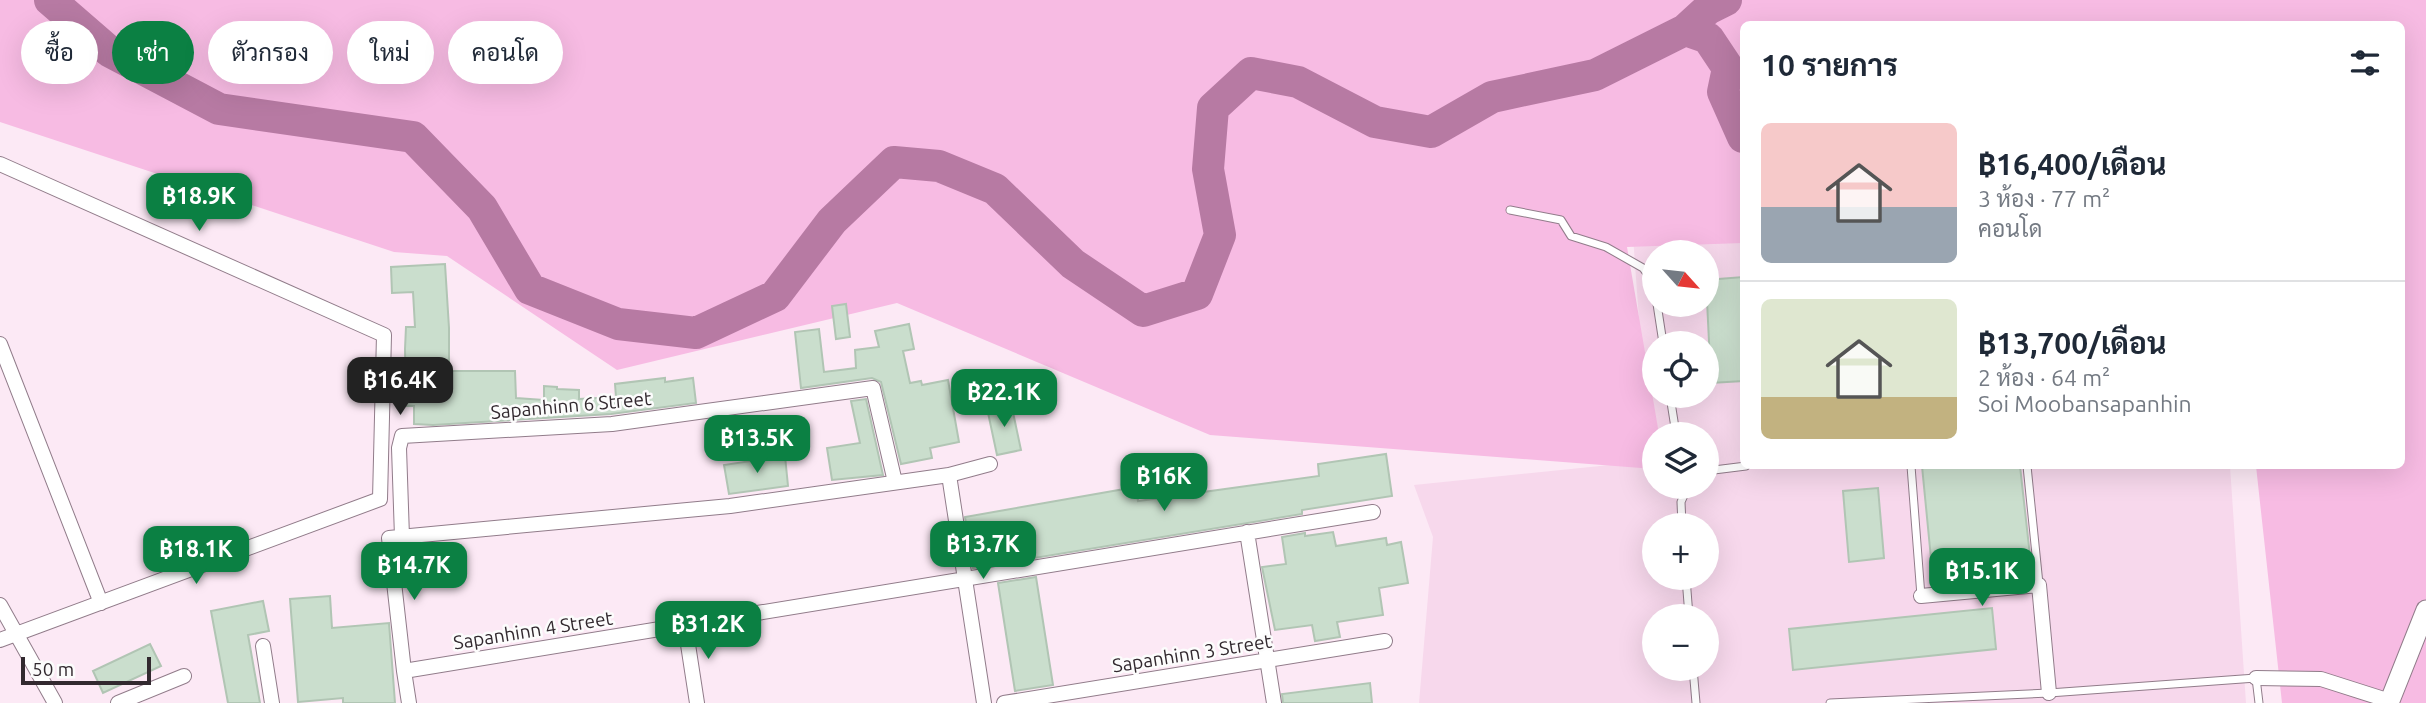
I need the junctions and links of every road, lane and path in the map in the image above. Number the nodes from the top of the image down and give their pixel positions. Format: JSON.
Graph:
{"nodes":[{"id":1,"x":0,"y":164,"type":"edge"},
{"id":2,"x":1510,"y":211,"type":"dead end"},
{"id":3,"x":1642,"y":267,"type":"edge"},
{"id":4,"x":0,"y":344,"type":"edge"},
{"id":5,"x":990,"y":464,"type":"dead end"},
{"id":6,"x":1740,"y":467,"type":"edge"},
{"id":7,"x":1719,"y":469,"type":"edge"},
{"id":8,"x":1911,"y":469,"type":"edge"},
{"id":9,"x":2027,"y":469,"type":"edge"},
{"id":10,"x":949,"y":475,"type":"junction"},
{"id":11,"x":895,"y":482,"type":"junction"},
{"id":12,"x":1373,"y":512,"type":"dead end"},
{"id":13,"x":1247,"y":532,"type":"junction"},
{"id":14,"x":402,"y":537,"type":"junction"},
{"id":15,"x":965,"y":580,"type":"junction"},
{"id":16,"x":2039,"y":585,"type":"junction"},
{"id":17,"x":1921,"y":596,"type":"joint"},
{"id":18,"x":101,"y":603,"type":"junction"},
{"id":19,"x":0,"y":605,"type":"edge"},
{"id":20,"x":2426,"y":610,"type":"edge"},
{"id":21,"x":685,"y":625,"type":"junction"},
{"id":22,"x":16,"y":634,"type":"junction"},
{"id":23,"x":0,"y":640,"type":"edge"},
{"id":24,"x":1385,"y":641,"type":"dead end"},
{"id":25,"x":263,"y":646,"type":"dead end"},
{"id":26,"x":1267,"y":660,"type":"junction"},
{"id":27,"x":404,"y":671,"type":"junction"},
{"id":28,"x":184,"y":676,"type":"dead end"},
{"id":29,"x":2256,"y":678,"type":"junction"},
{"id":30,"x":1694,"y":681,"type":"edge"},
{"id":31,"x":2049,"y":698,"type":"edge"},
{"id":32,"x":2389,"y":702,"type":"edge"},
{"id":33,"x":55,"y":703,"type":"edge"},
{"id":34,"x":118,"y":703,"type":"edge"},
{"id":35,"x":272,"y":703,"type":"edge"},
{"id":36,"x":409,"y":703,"type":"edge"},
{"id":37,"x":696,"y":703,"type":"edge"},
{"id":38,"x":984,"y":703,"type":"edge"},
{"id":39,"x":1004,"y":703,"type":"edge"},
{"id":40,"x":1274,"y":703,"type":"edge"},
{"id":41,"x":1696,"y":703,"type":"edge"},
{"id":42,"x":1830,"y":703,"type":"edge"},
{"id":43,"x":2259,"y":703,"type":"edge"}],
"edges":[{"from":1,"to":18,"type":"street"},
{"from":2,"to":3,"type":"lane"},
{"from":4,"to":18,"type":"street"},
{"from":5,"to":10,"type":"street"},
{"from":6,"to":7,"type":"lane"},
{"from":8,"to":17,"type":"lane"},
{"from":9,"to":16,"type":"lane"},
{"from":10,"to":11,"type":"street"},
{"from":10,"to":15,"type":"street"},
{"from":11,"to":14,"type":"street"},
{"from":11,"to":14,"type":"street","name":"Sapanhinn 6 Street"},
{"from":12,"to":13,"type":"street","name":"Sapanhinn 4 Street"},
{"from":13,"to":15,"type":"street","name":"Sapanhinn 4 Street"},
{"from":13,"to":26,"type":"street"},
{"from":14,"to":27,"type":"street"},
{"from":15,"to":21,"type":"street","name":"Sapanhinn 4 Street"},
{"from":15,"to":38,"type":"street"},
{"from":16,"to":17,"type":"street"},
{"from":16,"to":31,"type":"street"},
{"from":18,"to":22,"type":"street"},
{"from":19,"to":22,"type":"street"},
{"from":20,"to":32,"type":"main road"},
{"from":21,"to":27,"type":"street","name":"Sapanhinn 4 Street"},
{"from":21,"to":37,"type":"street"},
{"from":22,"to":23,"type":"street"},
{"from":22,"to":33,"type":"street"},
{"from":24,"to":26,"type":"street","name":"Sapanhinn 3 Street"},
{"from":25,"to":35,"type":"street"},
{"from":26,"to":39,"type":"street","name":"Sapanhinn 3 Street"},
{"from":26,"to":40,"type":"street"},
{"from":27,"to":36,"type":"street"},
{"from":28,"to":34,"type":"street"},
{"from":29,"to":31,"type":"lane"},
{"from":29,"to":32,"type":"street"},
{"from":29,"to":43,"type":"lane"},
{"from":30,"to":41,"type":"lane"},
{"from":31,"to":42,"type":"lane"}]}
